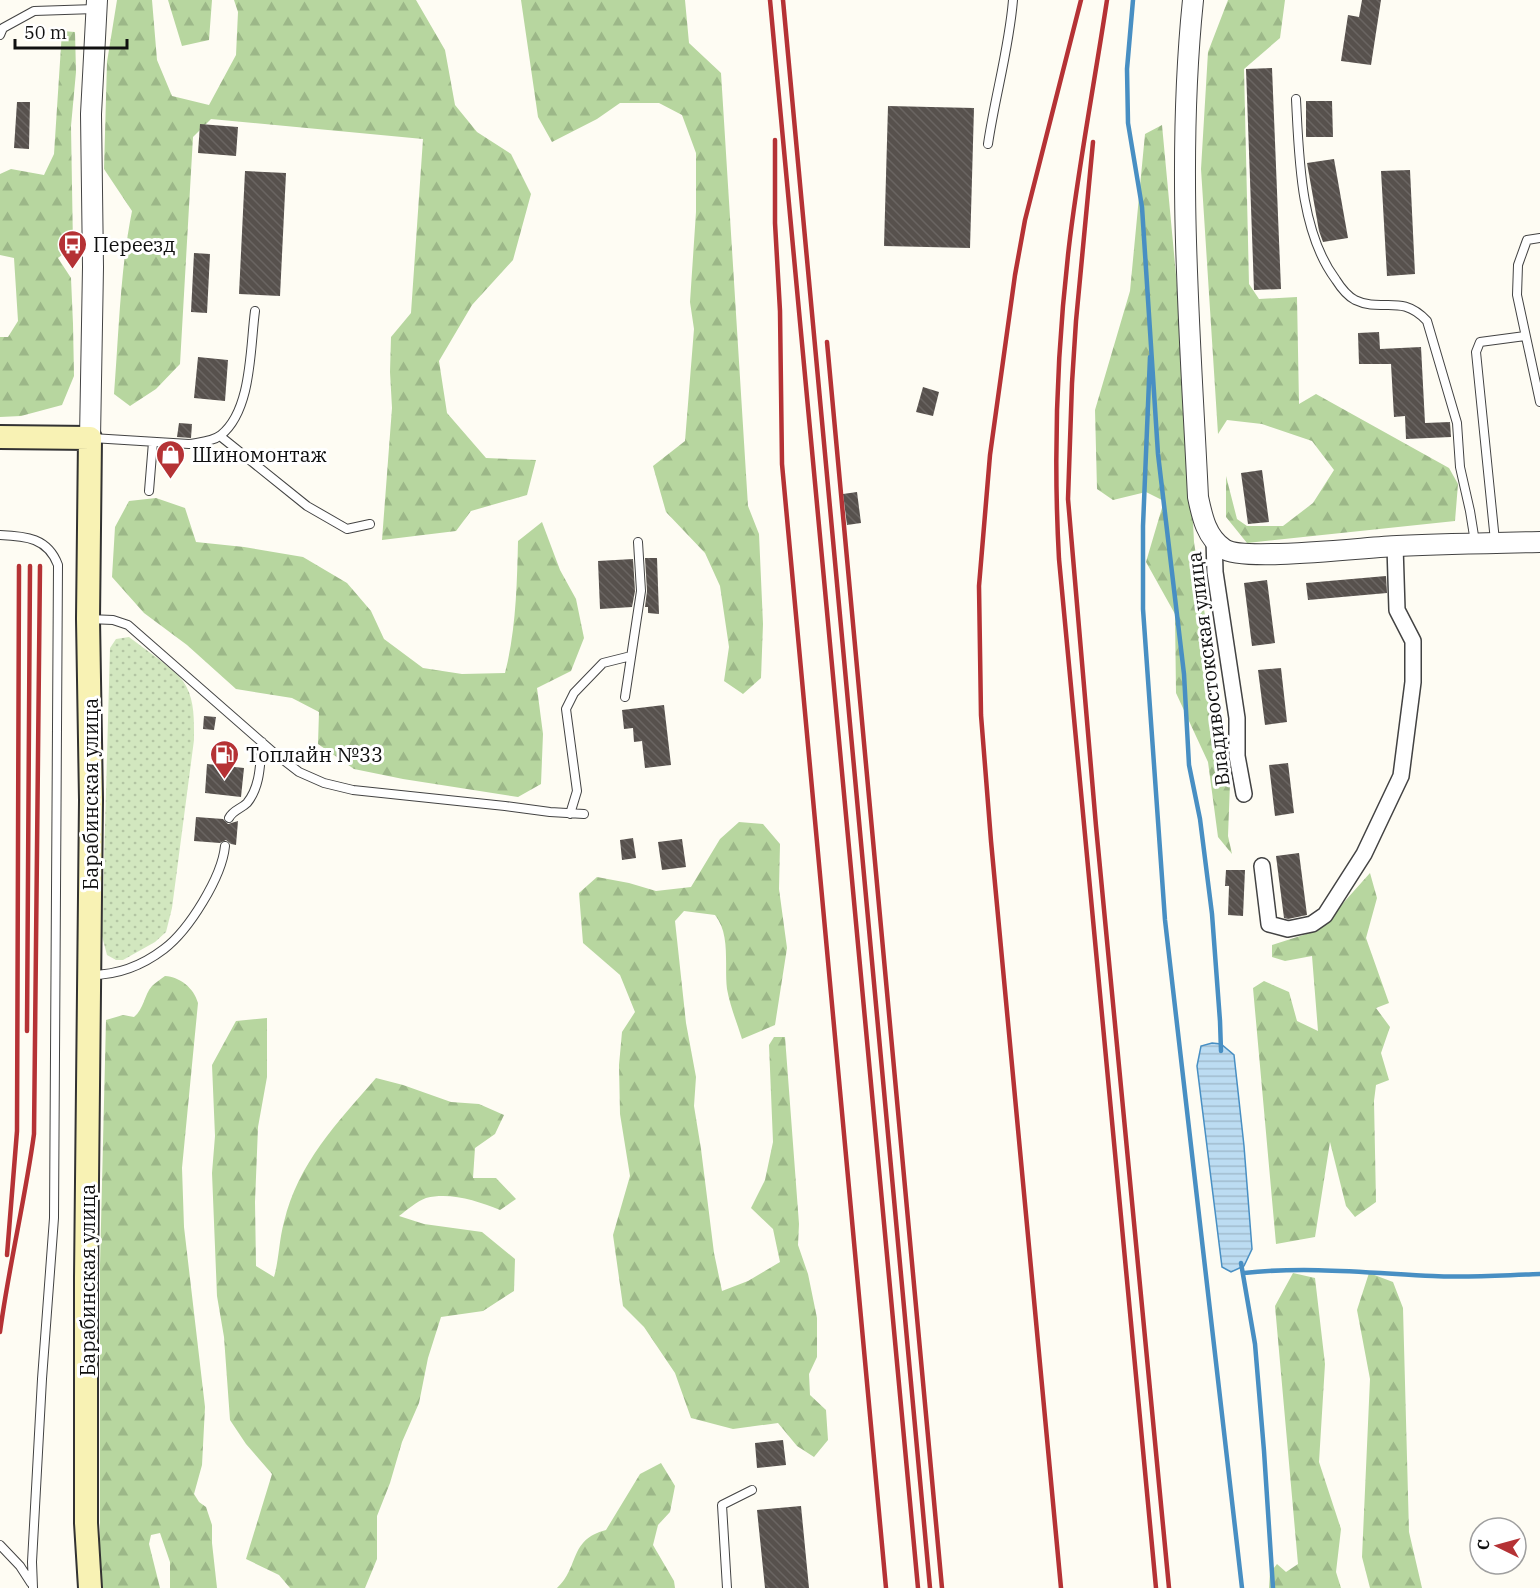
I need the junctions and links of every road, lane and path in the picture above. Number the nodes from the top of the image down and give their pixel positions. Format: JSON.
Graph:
{"nodes":[{"id":1,"x":1013,"y":0,"type":"edge"},
{"id":2,"x":1193,"y":0,"type":"edge"},
{"id":3,"x":97,"y":4,"type":"edge"},
{"id":4,"x":0,"y":35,"type":"edge"},
{"id":5,"x":1296,"y":99,"type":"dead end"},
{"id":6,"x":988,"y":144,"type":"dead end"},
{"id":7,"x":1540,"y":238,"type":"edge"},
{"id":8,"x":255,"y":311,"type":"dead end"},
{"id":9,"x":1525,"y":336,"type":"junction"},
{"id":10,"x":1540,"y":402,"type":"edge"},
{"id":11,"x":220,"y":435,"type":"junction"},
{"id":12,"x":0,"y":437,"type":"edge"},
{"id":13,"x":90,"y":438,"type":"junction"},
{"id":14,"x":153,"y":442,"type":"junction"},
{"id":15,"x":149,"y":490,"type":"dead end"},
{"id":16,"x":370,"y":524,"type":"dead end"},
{"id":17,"x":0,"y":535,"type":"edge"},
{"id":18,"x":1214,"y":539,"type":"junction"},
{"id":19,"x":638,"y":542,"type":"dead end"},
{"id":20,"x":1540,"y":542,"type":"edge"},
{"id":21,"x":1496,"y":543,"type":"junction"},
{"id":22,"x":1475,"y":544,"type":"junction"},
{"id":23,"x":1395,"y":546,"type":"junction"},
{"id":24,"x":88,"y":619,"type":"junction"},
{"id":25,"x":631,"y":656,"type":"junction"},
{"id":26,"x":625,"y":697,"type":"dead end"},
{"id":27,"x":262,"y":742,"type":"junction"},
{"id":28,"x":1244,"y":794,"type":"dead end"},
{"id":29,"x":570,"y":814,"type":"junction"},
{"id":30,"x":584,"y":814,"type":"dead end"},
{"id":31,"x":229,"y":818,"type":"dead end"},
{"id":32,"x":225,"y":846,"type":"dead end"},
{"id":33,"x":1262,"y":866,"type":"dead end"},
{"id":34,"x":89,"y":975,"type":"junction"},
{"id":35,"x":752,"y":1490,"type":"dead end"},
{"id":36,"x":0,"y":1545,"type":"edge"},
{"id":37,"x":33,"y":1588,"type":"edge"},
{"id":38,"x":90,"y":1588,"type":"edge"},
{"id":39,"x":727,"y":1588,"type":"edge"}],
"edges":[{"from":1,"to":6,"type":"lane"},
{"from":2,"to":18,"type":"street"},
{"from":3,"to":4,"type":"lane"},
{"from":3,"to":13,"type":"street","name":"Барабинская улица"},
{"from":5,"to":22,"type":"lane"},
{"from":7,"to":9,"type":"lane"},
{"from":8,"to":11,"type":"lane"},
{"from":9,"to":10,"type":"lane"},
{"from":9,"to":21,"type":"lane"},
{"from":11,"to":14,"type":"lane"},
{"from":11,"to":16,"type":"lane"},
{"from":12,"to":13,"type":"main road"},
{"from":13,"to":14,"type":"lane"},
{"from":13,"to":24,"type":"main road","name":"Барабинская улица"},
{"from":14,"to":15,"type":"lane"},
{"from":17,"to":37,"type":"lane"},
{"from":18,"to":23,"type":"street"},
{"from":18,"to":28,"type":"street","name":"Владивостокская улица"},
{"from":19,"to":25,"type":"lane"},
{"from":20,"to":21,"type":"street"},
{"from":21,"to":22,"type":"street"},
{"from":22,"to":23,"type":"street"},
{"from":23,"to":33,"type":"street"},
{"from":24,"to":27,"type":"lane"},
{"from":24,"to":34,"type":"main road","name":"Барабинская улица"},
{"from":25,"to":26,"type":"lane"},
{"from":25,"to":29,"type":"lane"},
{"from":27,"to":29,"type":"lane"},
{"from":27,"to":31,"type":"lane"},
{"from":29,"to":30,"type":"lane"},
{"from":32,"to":34,"type":"lane"},
{"from":34,"to":38,"type":"main road","name":"Барабинская улица"},
{"from":35,"to":39,"type":"lane"},
{"from":36,"to":37,"type":"lane"}]}
